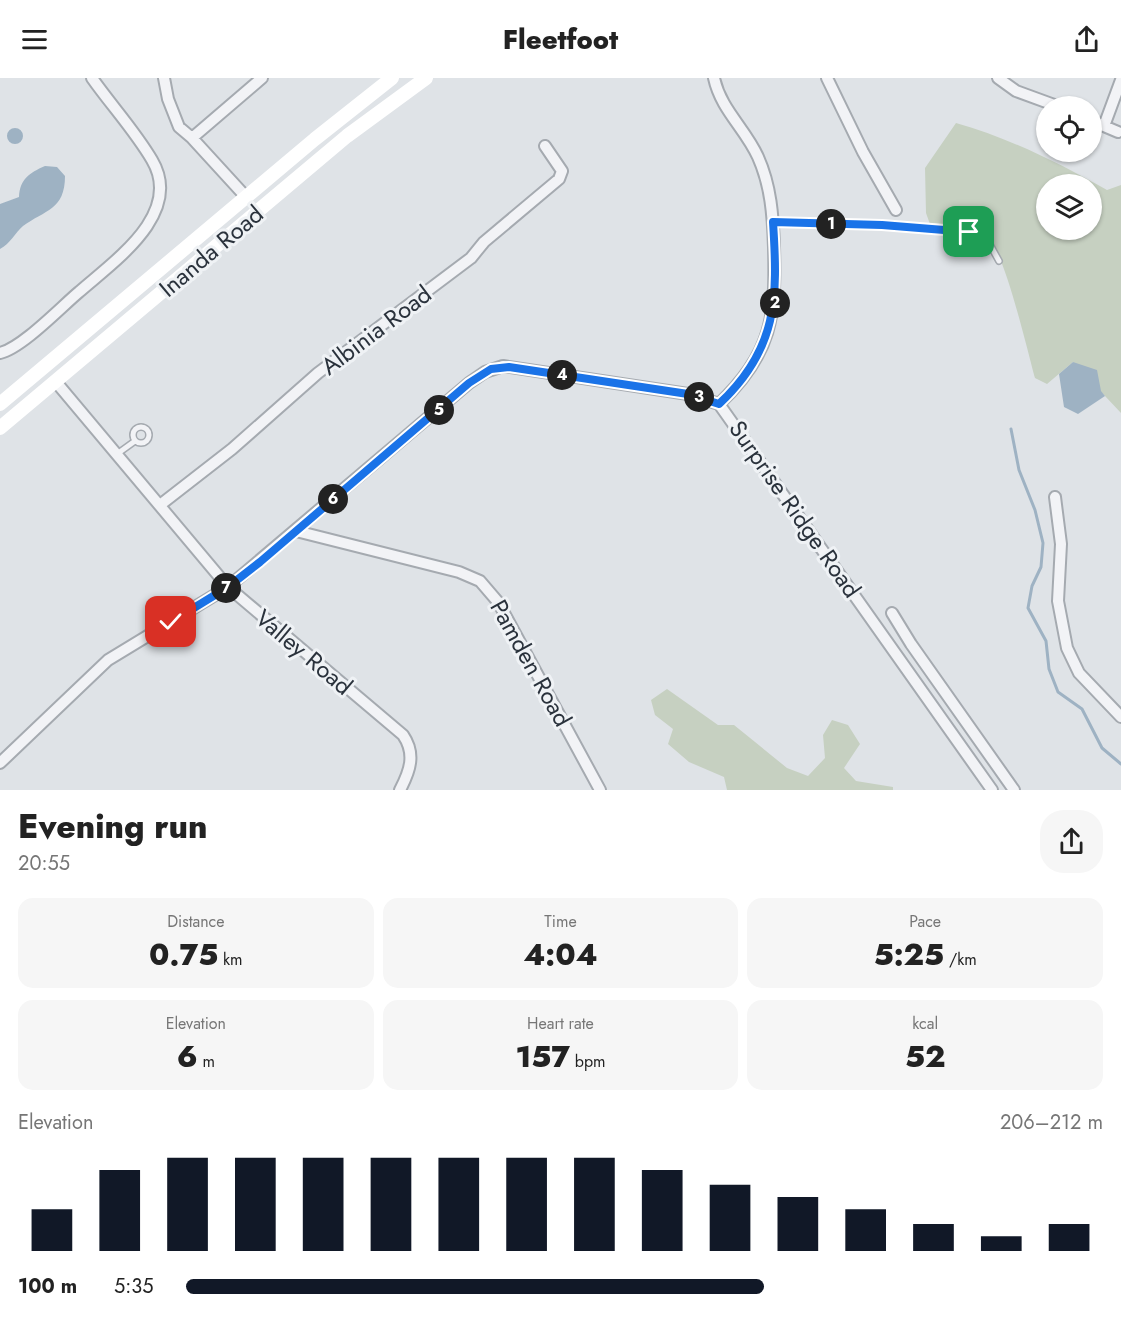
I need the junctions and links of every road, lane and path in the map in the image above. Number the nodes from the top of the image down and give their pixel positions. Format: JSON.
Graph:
{"nodes":[{"id":1,"x":92,"y":78,"type":"edge"},
{"id":2,"x":164,"y":78,"type":"edge"},
{"id":3,"x":262,"y":78,"type":"edge"},
{"id":4,"x":392,"y":78,"type":"edge"},
{"id":5,"x":426,"y":78,"type":"edge"},
{"id":6,"x":714,"y":78,"type":"edge"},
{"id":7,"x":827,"y":78,"type":"edge"},
{"id":8,"x":998,"y":78,"type":"edge"},
{"id":9,"x":1121,"y":80,"type":"edge"},
{"id":10,"x":1036,"y":98,"type":"edge"},
{"id":11,"x":364,"y":99,"type":"junction"},
{"id":12,"x":381,"y":109,"type":"junction"},
{"id":13,"x":1104,"y":126,"type":"joint"},
{"id":14,"x":1118,"y":132,"type":"dead end"},
{"id":15,"x":192,"y":138,"type":"junction"},
{"id":16,"x":545,"y":146,"type":"dead end"},
{"id":17,"x":246,"y":197,"type":"junction"},
{"id":18,"x":896,"y":210,"type":"dead end"},
{"id":19,"x":773,"y":222,"type":"junction"},
{"id":20,"x":999,"y":261,"type":"dead end"},
{"id":21,"x":0,"y":353,"type":"edge"},
{"id":22,"x":56,"y":382,"type":"junction"},
{"id":23,"x":0,"y":404,"type":"edge"},
{"id":24,"x":719,"y":404,"type":"junction"},
{"id":25,"x":0,"y":428,"type":"edge"},
{"id":26,"x":135,"y":441,"type":"dead end"},
{"id":27,"x":117,"y":454,"type":"junction"},
{"id":28,"x":1055,"y":497,"type":"dead end"},
{"id":29,"x":160,"y":505,"type":"junction"},
{"id":30,"x":296,"y":531,"type":"junction"},
{"id":31,"x":228,"y":587,"type":"junction"},
{"id":32,"x":892,"y":613,"type":"dead end"},
{"id":33,"x":1121,"y":717,"type":"edge"},
{"id":34,"x":0,"y":763,"type":"edge"},
{"id":35,"x":400,"y":790,"type":"edge"},
{"id":36,"x":600,"y":790,"type":"edge"},
{"id":37,"x":992,"y":790,"type":"edge"},
{"id":38,"x":1014,"y":790,"type":"edge"}],
"edges":[{"from":1,"to":21,"type":"street"},
{"from":2,"to":15,"type":"street"},
{"from":3,"to":15,"type":"street"},
{"from":4,"to":11,"type":"main road","name":"Inanda Road"},
{"from":5,"to":12,"type":"main road","name":"Inanda Road"},
{"from":6,"to":19,"type":"street"},
{"from":7,"to":18,"type":"street"},
{"from":8,"to":10,"type":"street"},
{"from":9,"to":13,"type":"street"},
{"from":11,"to":12,"type":"main road"},
{"from":11,"to":17,"type":"main road","name":"Inanda Road"},
{"from":12,"to":22,"type":"main road","name":"Inanda Road"},
{"from":13,"to":14,"type":"street"},
{"from":15,"to":17,"type":"street"},
{"from":16,"to":29,"type":"street","name":"Albinia Road"},
{"from":17,"to":23,"type":"main road","name":"Inanda Road"},
{"from":19,"to":20,"type":"lane"},
{"from":19,"to":24,"type":"street"},
{"from":22,"to":25,"type":"main road","name":"Inanda Road"},
{"from":22,"to":27,"type":"street","name":"Valley Road"},
{"from":24,"to":30,"type":"street","name":"Surprise Ridge Road"},
{"from":24,"to":37,"type":"street","name":"Surprise Ridge Road"},
{"from":26,"to":27,"type":"lane"},
{"from":27,"to":29,"type":"street","name":"Valley Road"},
{"from":28,"to":33,"type":"street"},
{"from":29,"to":31,"type":"street","name":"Valley Road"},
{"from":30,"to":31,"type":"street","name":"Surprise Ridge Road"},
{"from":30,"to":36,"type":"street","name":"Pamden Road"},
{"from":31,"to":34,"type":"street","name":"Surprise Ridge Road"},
{"from":31,"to":35,"type":"street","name":"Valley Road"},
{"from":32,"to":38,"type":"street"}]}
